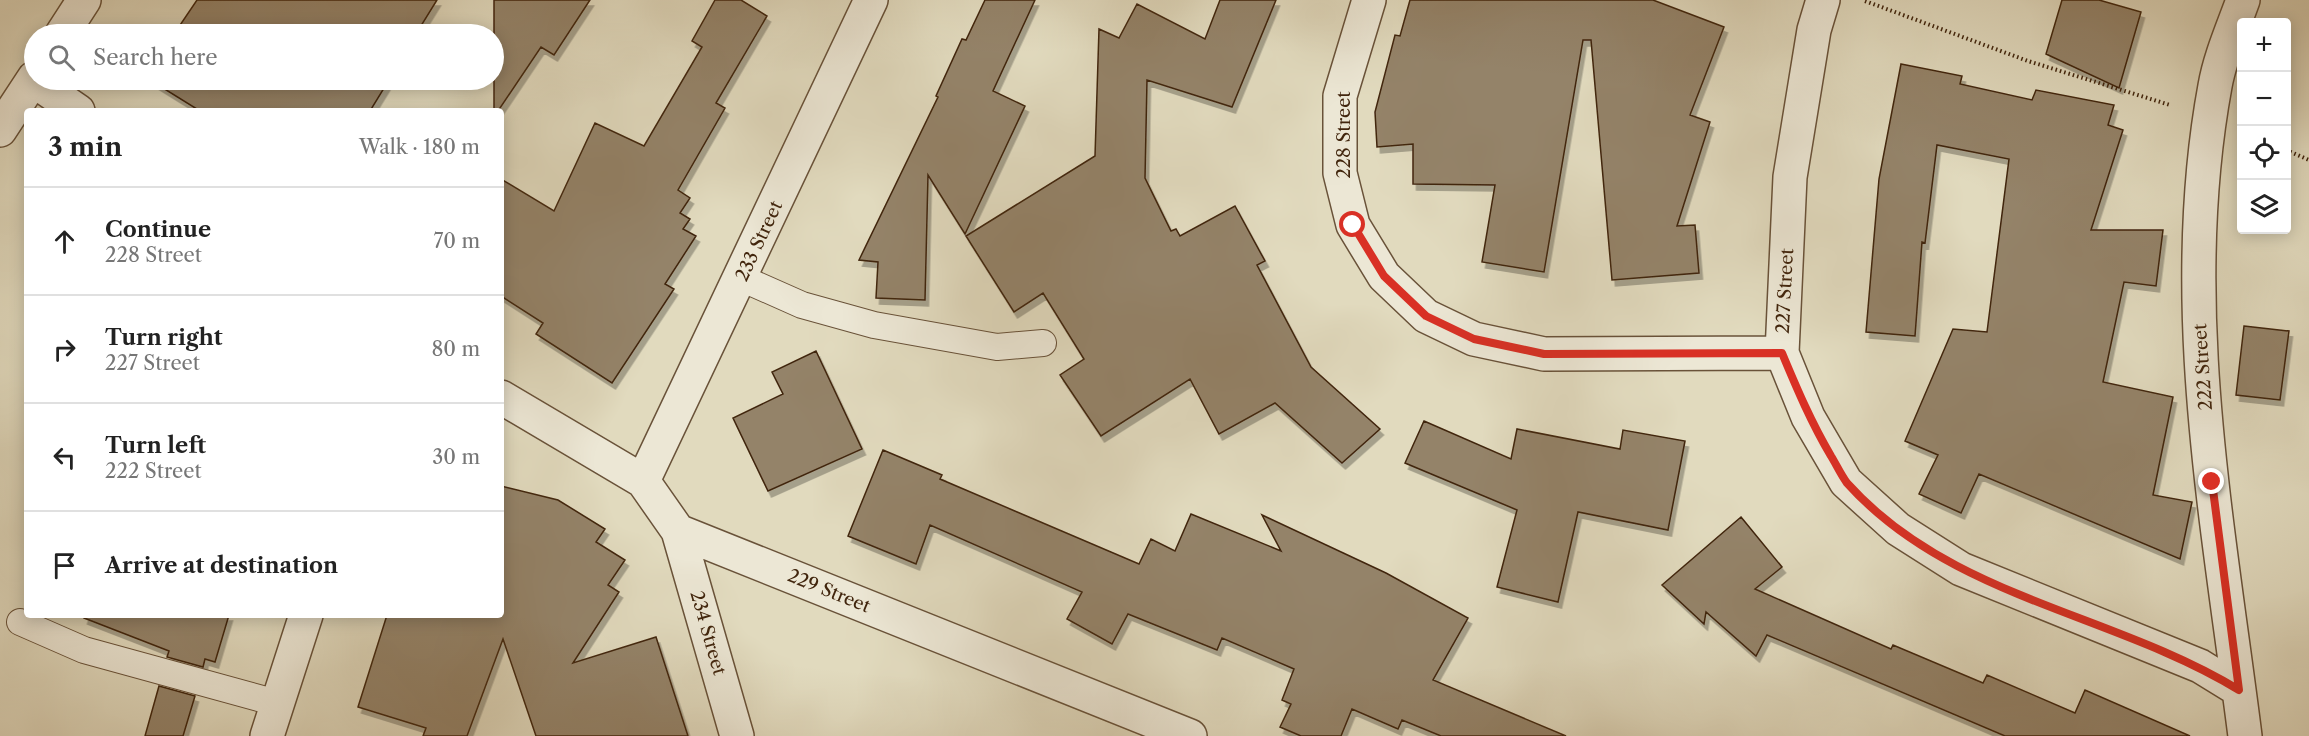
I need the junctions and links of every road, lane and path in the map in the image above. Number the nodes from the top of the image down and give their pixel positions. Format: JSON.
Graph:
{"nodes":[{"id":1,"x":84,"y":0,"type":"edge"},
{"id":2,"x":872,"y":0,"type":"edge"},
{"id":3,"x":1369,"y":0,"type":"edge"},
{"id":4,"x":1823,"y":0,"type":"edge"},
{"id":5,"x":1862,"y":0,"type":"edge"},
{"id":6,"x":2243,"y":0,"type":"edge"},
{"id":7,"x":68,"y":24,"type":"edge"},
{"id":8,"x":27,"y":90,"type":"edge"},
{"id":9,"x":49,"y":90,"type":"edge"},
{"id":10,"x":74,"y":108,"type":"edge"},
{"id":11,"x":2211,"y":117,"type":"junction"},
{"id":12,"x":0,"y":130,"type":"edge"},
{"id":13,"x":2291,"y":152,"type":"edge"},
{"id":14,"x":2309,"y":160,"type":"edge"},
{"id":15,"x":741,"y":278,"type":"junction"},
{"id":16,"x":1043,"y":343,"type":"dead end"},
{"id":17,"x":1782,"y":353,"type":"junction"},
{"id":18,"x":504,"y":399,"type":"edge"},
{"id":19,"x":643,"y":481,"type":"junction"},
{"id":20,"x":678,"y":531,"type":"junction"},
{"id":21,"x":305,"y":618,"type":"edge"},
{"id":22,"x":20,"y":622,"type":"dead end"},
{"id":23,"x":2239,"y":690,"type":"junction"},
{"id":24,"x":277,"y":703,"type":"junction"},
{"id":25,"x":267,"y":736,"type":"edge"},
{"id":26,"x":737,"y":736,"type":"edge"},
{"id":27,"x":1190,"y":736,"type":"edge"},
{"id":28,"x":2245,"y":736,"type":"edge"}],
"edges":[{"from":1,"to":7,"type":"street"},
{"from":2,"to":15,"type":"street","name":"233 Street"},
{"from":3,"to":17,"type":"street","name":"228 Street"},
{"from":4,"to":17,"type":"street","name":"227 Street"},
{"from":5,"to":11,"type":"path"},
{"from":6,"to":11,"type":"street","name":"222 Street"},
{"from":8,"to":12,"type":"street"},
{"from":9,"to":10,"type":"street"},
{"from":11,"to":23,"type":"street","name":"222 Street"},
{"from":13,"to":14,"type":"path"},
{"from":15,"to":16,"type":"lane"},
{"from":15,"to":19,"type":"street","name":"233 Street"},
{"from":17,"to":23,"type":"street","name":"227 Street"},
{"from":18,"to":19,"type":"street"},
{"from":19,"to":20,"type":"street"},
{"from":20,"to":26,"type":"street","name":"234 Street"},
{"from":20,"to":27,"type":"street","name":"229 Street"},
{"from":21,"to":24,"type":"street"},
{"from":22,"to":24,"type":"lane"},
{"from":23,"to":28,"type":"street","name":"222 Street"},
{"from":24,"to":25,"type":"street"}]}
